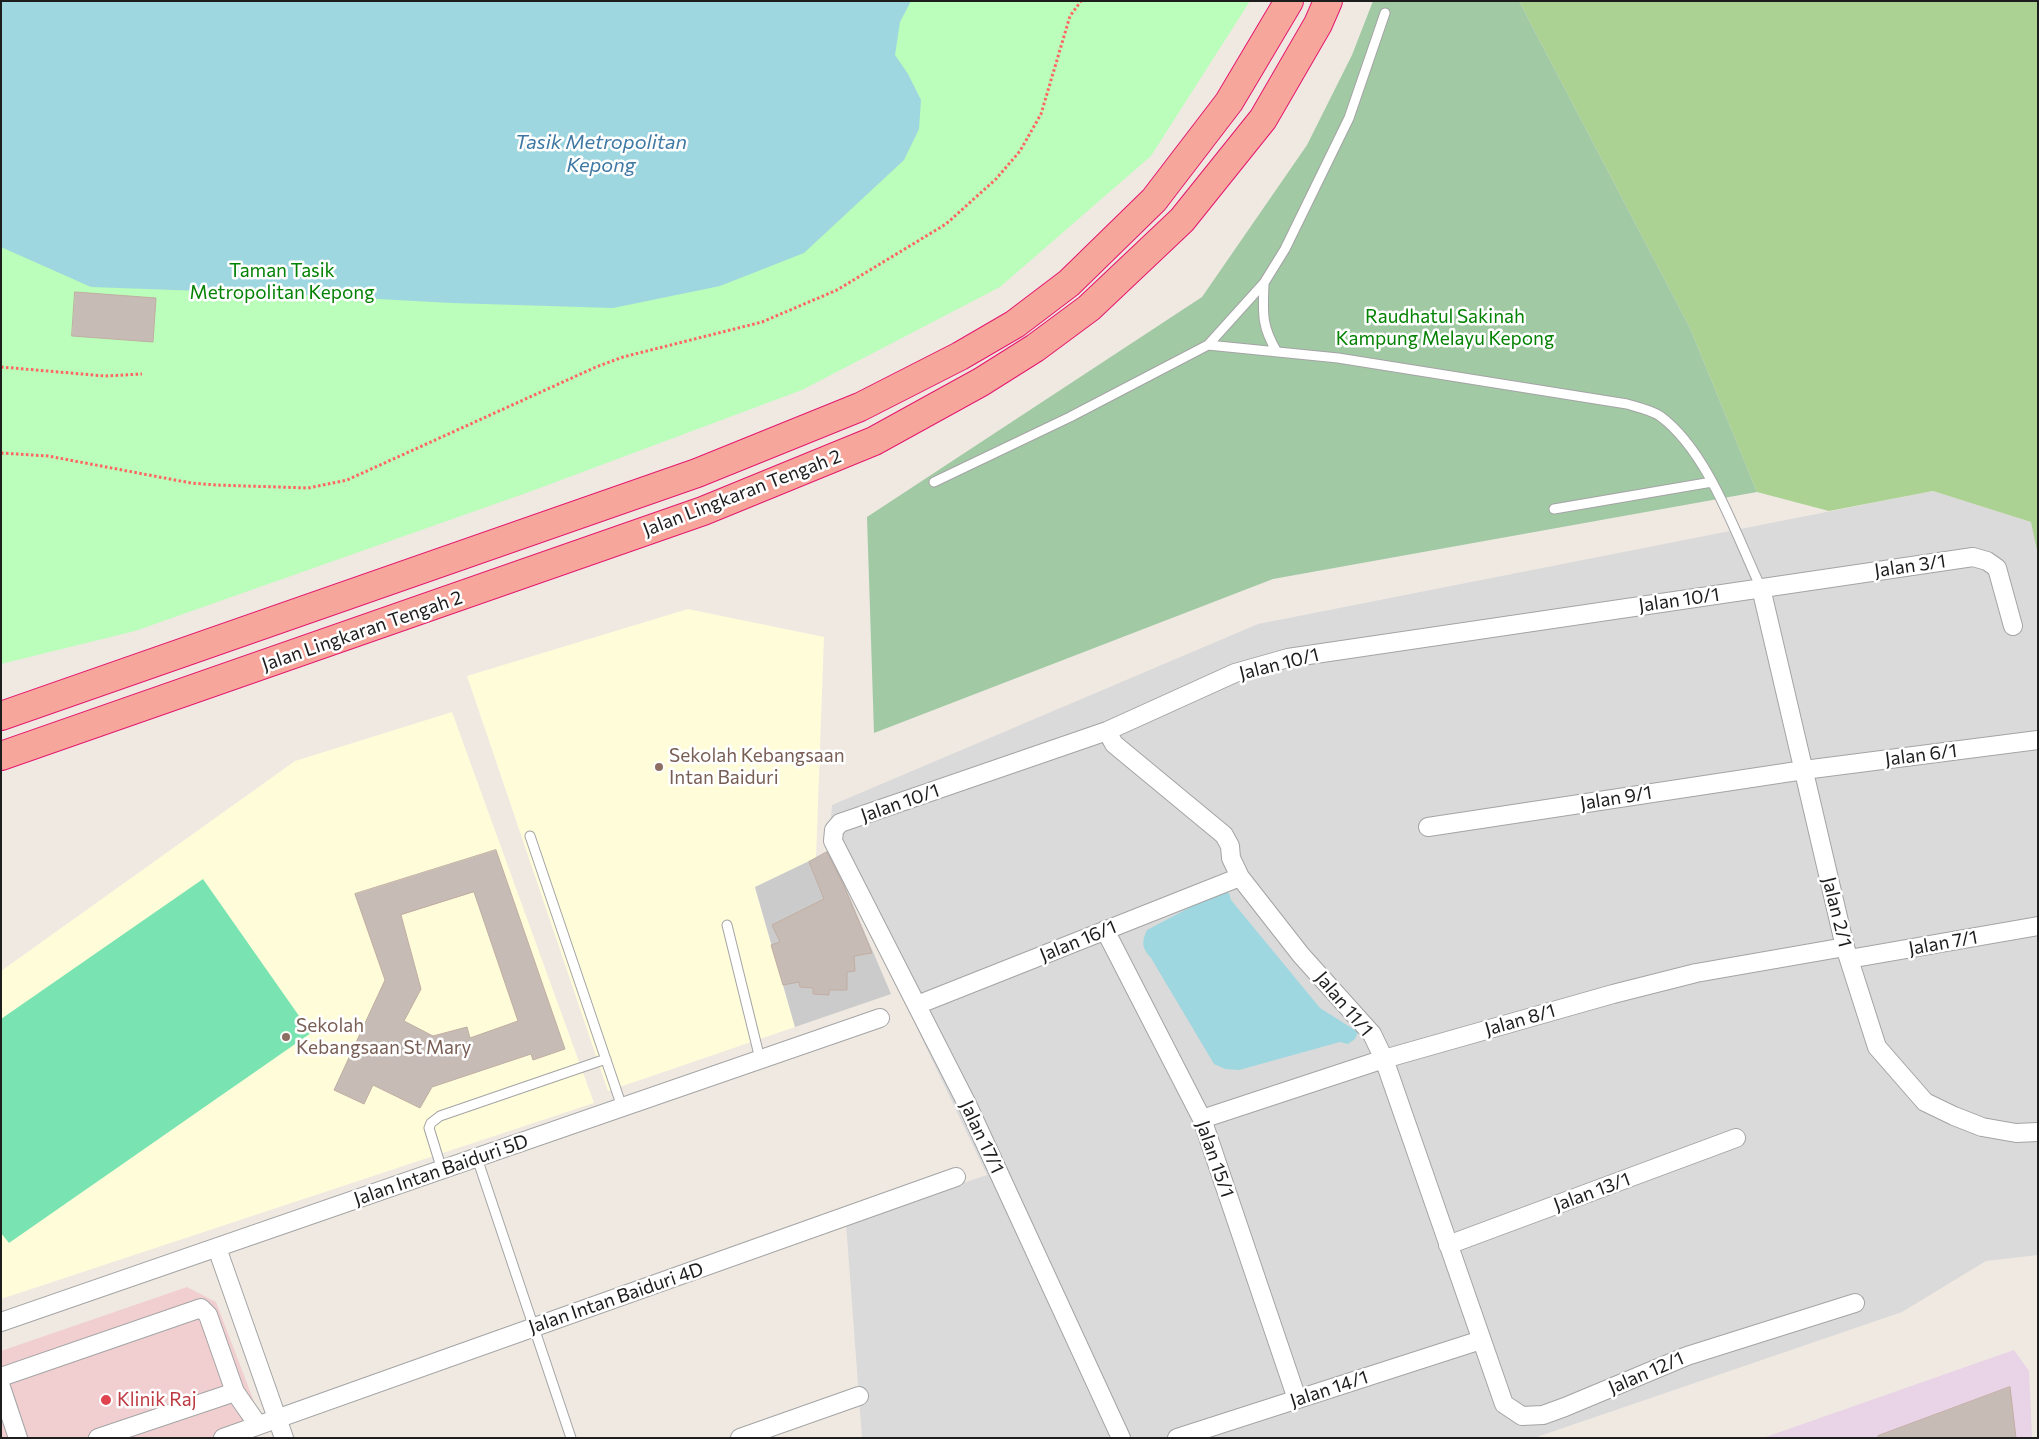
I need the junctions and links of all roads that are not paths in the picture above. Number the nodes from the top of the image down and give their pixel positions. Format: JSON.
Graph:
{"nodes":[{"id":1,"x":1289,"y":1,"type":"edge"},
{"id":2,"x":1328,"y":1,"type":"edge"},
{"id":3,"x":1385,"y":13,"type":"dead end"},
{"id":4,"x":1264,"y":283,"type":"junction"},
{"id":5,"x":1208,"y":345,"type":"junction"},
{"id":6,"x":1277,"y":352,"type":"junction"},
{"id":7,"x":934,"y":482,"type":"dead end"},
{"id":8,"x":1712,"y":482,"type":"junction"},
{"id":9,"x":1554,"y":509,"type":"dead end"},
{"id":10,"x":1761,"y":588,"type":"junction"},
{"id":11,"x":2013,"y":626,"type":"dead end"},
{"id":12,"x":94,"y":684,"type":"junction"},
{"id":13,"x":1,"y":699,"type":"edge"},
{"id":14,"x":1,"y":716,"type":"edge"},
{"id":15,"x":1107,"y":731,"type":"junction"},
{"id":16,"x":2038,"y":740,"type":"edge"},
{"id":17,"x":1,"y":756,"type":"edge"},
{"id":18,"x":1804,"y":770,"type":"junction"},
{"id":19,"x":1428,"y":827,"type":"dead end"},
{"id":20,"x":530,"y":836,"type":"dead end"},
{"id":21,"x":834,"y":841,"type":"joint"},
{"id":22,"x":1240,"y":877,"type":"junction"},
{"id":23,"x":727,"y":925,"type":"dead end"},
{"id":24,"x":2038,"y":926,"type":"edge"},
{"id":25,"x":1105,"y":930,"type":"junction"},
{"id":26,"x":1847,"y":953,"type":"junction"},
{"id":27,"x":917,"y":1005,"type":"junction"},
{"id":28,"x":880,"y":1018,"type":"dead end"},
{"id":29,"x":606,"y":1059,"type":"junction"},
{"id":30,"x":760,"y":1059,"type":"junction"},
{"id":31,"x":1384,"y":1059,"type":"junction"},
{"id":32,"x":622,"y":1107,"type":"junction"},
{"id":33,"x":1202,"y":1119,"type":"junction"},
{"id":34,"x":2038,"y":1132,"type":"edge"},
{"id":35,"x":1736,"y":1138,"type":"dead end"},
{"id":36,"x":477,"y":1158,"type":"junction"},
{"id":37,"x":442,"y":1170,"type":"junction"},
{"id":38,"x":956,"y":1177,"type":"dead end"},
{"id":39,"x":1448,"y":1245,"type":"junction"},
{"id":40,"x":217,"y":1248,"type":"junction"},
{"id":41,"x":1855,"y":1302,"type":"dead end"},
{"id":42,"x":1,"y":1322,"type":"edge"},
{"id":43,"x":534,"y":1327,"type":"junction"},
{"id":44,"x":1481,"y":1340,"type":"junction"},
{"id":45,"x":1,"y":1377,"type":"edge"},
{"id":46,"x":1,"y":1387,"type":"edge"},
{"id":47,"x":235,"y":1392,"type":"junction"},
{"id":48,"x":859,"y":1396,"type":"dead end"},
{"id":49,"x":1297,"y":1399,"type":"junction"},
{"id":50,"x":277,"y":1418,"type":"junction"},
{"id":51,"x":258,"y":1425,"type":"junction"},
{"id":52,"x":18,"y":1438,"type":"edge"},
{"id":53,"x":98,"y":1438,"type":"edge"},
{"id":54,"x":223,"y":1438,"type":"edge"},
{"id":55,"x":284,"y":1438,"type":"edge"},
{"id":56,"x":571,"y":1438,"type":"edge"},
{"id":57,"x":740,"y":1438,"type":"edge"},
{"id":58,"x":1121,"y":1438,"type":"edge"},
{"id":59,"x":1177,"y":1438,"type":"edge"}],
"edges":[{"from":1,"to":12,"type":"highway","name":"Jalan Lingkaran Tengah 2"},
{"from":2,"to":17,"type":"highway","name":"Jalan Lingkaran Tengah 2"},
{"from":3,"to":4,"type":"lane"},
{"from":4,"to":5,"type":"lane"},
{"from":4,"to":6,"type":"lane"},
{"from":5,"to":6,"type":"lane"},
{"from":5,"to":7,"type":"lane"},
{"from":6,"to":8,"type":"lane"},
{"from":8,"to":9,"type":"lane"},
{"from":8,"to":10,"type":"lane"},
{"from":10,"to":11,"type":"street","name":"Jalan 3/1"},
{"from":10,"to":15,"type":"street","name":"Jalan 10/1"},
{"from":10,"to":18,"type":"street","name":"Jalan 2/1"},
{"from":12,"to":13,"type":"highway"},
{"from":12,"to":14,"type":"highway","name":"Jalan Lingkaran Tengah 2"},
{"from":15,"to":21,"type":"street","name":"Jalan 10/1"},
{"from":15,"to":22,"type":"street","name":"Jalan 11/1"},
{"from":16,"to":18,"type":"street","name":"Jalan 6/1"},
{"from":18,"to":19,"type":"street","name":"Jalan 9/1"},
{"from":18,"to":26,"type":"street","name":"Jalan 2/1"},
{"from":20,"to":29,"type":"lane"},
{"from":21,"to":27,"type":"street","name":"Jalan 17/1"},
{"from":22,"to":25,"type":"street","name":"Jalan 16/1"},
{"from":22,"to":31,"type":"street","name":"Jalan 11/1"},
{"from":23,"to":30,"type":"lane"},
{"from":24,"to":26,"type":"street","name":"Jalan 7/1"},
{"from":25,"to":27,"type":"street","name":"Jalan 16/1"},
{"from":25,"to":33,"type":"street","name":"Jalan 15/1"},
{"from":26,"to":31,"type":"street","name":"Jalan 8/1"},
{"from":26,"to":34,"type":"street","name":"Jalan 2/1"},
{"from":27,"to":58,"type":"street","name":"Jalan 17/1"},
{"from":28,"to":30,"type":"street","name":"Jalan Intan Baiduri 5D"},
{"from":29,"to":32,"type":"lane"},
{"from":29,"to":37,"type":"lane"},
{"from":30,"to":32,"type":"street","name":"Jalan Intan Baiduri 5D"},
{"from":31,"to":33,"type":"street","name":"Jalan 8/1"},
{"from":31,"to":39,"type":"street","name":"Jalan 11/1"},
{"from":32,"to":36,"type":"street","name":"Jalan Intan Baiduri 5D"},
{"from":33,"to":49,"type":"street","name":"Jalan 15/1"},
{"from":35,"to":39,"type":"street","name":"Jalan 13/1"},
{"from":36,"to":37,"type":"street","name":"Jalan Intan Baiduri 5D"},
{"from":36,"to":43,"type":"lane"},
{"from":37,"to":40,"type":"street","name":"Jalan Intan Baiduri 5D"},
{"from":38,"to":43,"type":"street","name":"Jalan Intan Baiduri 4D"},
{"from":39,"to":44,"type":"street","name":"Jalan 11/1"},
{"from":40,"to":42,"type":"street","name":"Jalan Intan Baiduri 5D"},
{"from":40,"to":50,"type":"street"},
{"from":41,"to":44,"type":"street","name":"Jalan 12/1"},
{"from":43,"to":50,"type":"street","name":"Jalan Intan Baiduri 4D"},
{"from":43,"to":56,"type":"lane"},
{"from":44,"to":49,"type":"street","name":"Jalan 14/1"},
{"from":45,"to":47,"type":"street"},
{"from":46,"to":52,"type":"street"},
{"from":47,"to":51,"type":"street"},
{"from":47,"to":53,"type":"street"},
{"from":48,"to":57,"type":"street"},
{"from":49,"to":59,"type":"street","name":"Jalan 14/1"},
{"from":50,"to":51,"type":"street","name":"Jalan Intan Baiduri 4D"},
{"from":50,"to":55,"type":"street"},
{"from":51,"to":54,"type":"street","name":"Jalan Intan Baiduri 4D"}]}
